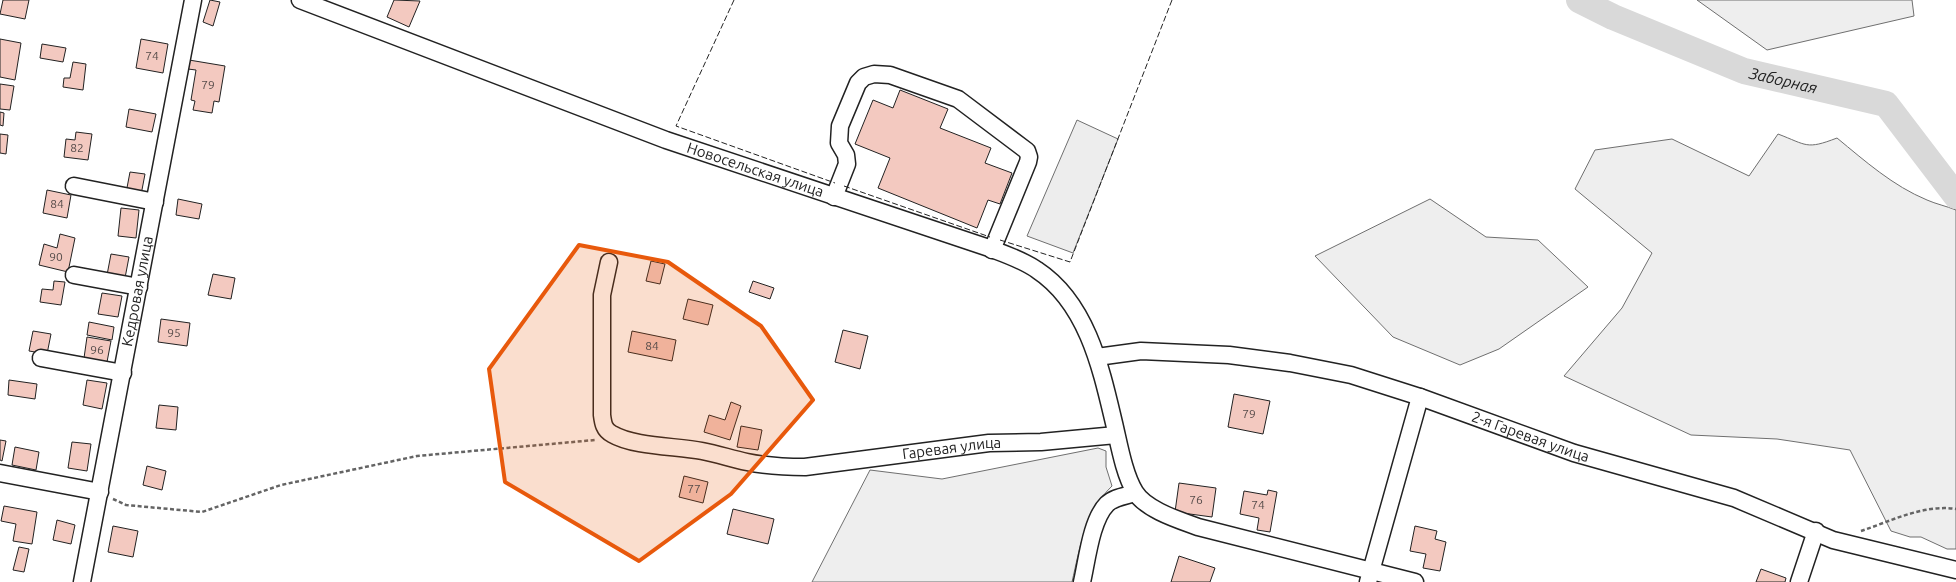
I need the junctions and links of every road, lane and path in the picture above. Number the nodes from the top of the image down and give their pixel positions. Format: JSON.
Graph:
{"nodes":[{"id":1,"x":193,"y":0,"type":"edge"},
{"id":2,"x":300,"y":0,"type":"edge"},
{"id":3,"x":74,"y":186,"type":"dead end"},
{"id":4,"x":834,"y":197,"type":"junction"},
{"id":5,"x":155,"y":202,"type":"junction"},
{"id":6,"x":992,"y":250,"type":"junction"},
{"id":7,"x":609,"y":262,"type":"dead end"},
{"id":8,"x":74,"y":275,"type":"dead end"},
{"id":9,"x":139,"y":287,"type":"junction"},
{"id":10,"x":1097,"y":357,"type":"junction"},
{"id":11,"x":41,"y":358,"type":"dead end"},
{"id":12,"x":123,"y":374,"type":"junction"},
{"id":13,"x":1420,"y":397,"type":"junction"},
{"id":14,"x":1116,"y":435,"type":"junction"},
{"id":15,"x":619,"y":438,"type":"junction"},
{"id":16,"x":0,"y":473,"type":"edge"},
{"id":17,"x":100,"y":492,"type":"junction"},
{"id":18,"x":1135,"y":493,"type":"junction"},
{"id":19,"x":1956,"y":510,"type":"edge"},
{"id":20,"x":1816,"y":531,"type":"junction"},
{"id":21,"x":1859,"y":531,"type":"dead end"},
{"id":22,"x":1956,"y":570,"type":"edge"},
{"id":23,"x":1369,"y":576,"type":"edge"},
{"id":24,"x":82,"y":582,"type":"edge"},
{"id":25,"x":1082,"y":582,"type":"edge"},
{"id":26,"x":1415,"y":582,"type":"edge"},
{"id":27,"x":1800,"y":582,"type":"edge"}],
"edges":[{"from":1,"to":5,"type":"street","name":"Кедровая улица"},
{"from":2,"to":4,"type":"street","name":"Новосельская улица"},
{"from":3,"to":5,"type":"street"},
{"from":4,"to":6,"type":"street","name":"Новосельская улица"},
{"from":4,"to":6,"type":"street"},
{"from":5,"to":9,"type":"street","name":"Кедровая улица"},
{"from":6,"to":10,"type":"street","name":"Новосельская улица"},
{"from":7,"to":15,"type":"street"},
{"from":8,"to":9,"type":"street"},
{"from":9,"to":12,"type":"street","name":"Кедровая улица"},
{"from":10,"to":13,"type":"street","name":"2-я Гаревая улица"},
{"from":10,"to":14,"type":"street","name":"Новосельская улица"},
{"from":11,"to":12,"type":"street"},
{"from":12,"to":17,"type":"street","name":"Кедровая улица"},
{"from":13,"to":20,"type":"street","name":"2-я Гаревая улица"},
{"from":13,"to":23,"type":"street"},
{"from":14,"to":15,"type":"street","name":"Гаревая улица"},
{"from":14,"to":18,"type":"street"},
{"from":15,"to":17,"type":"path"},
{"from":16,"to":17,"type":"street"},
{"from":17,"to":24,"type":"street","name":"Кедровая улица"},
{"from":18,"to":23,"type":"street"},
{"from":18,"to":25,"type":"street"},
{"from":19,"to":21,"type":"path"},
{"from":20,"to":22,"type":"street","name":"2-я Гаревая улица"},
{"from":20,"to":27,"type":"street"},
{"from":23,"to":26,"type":"street"}]}
